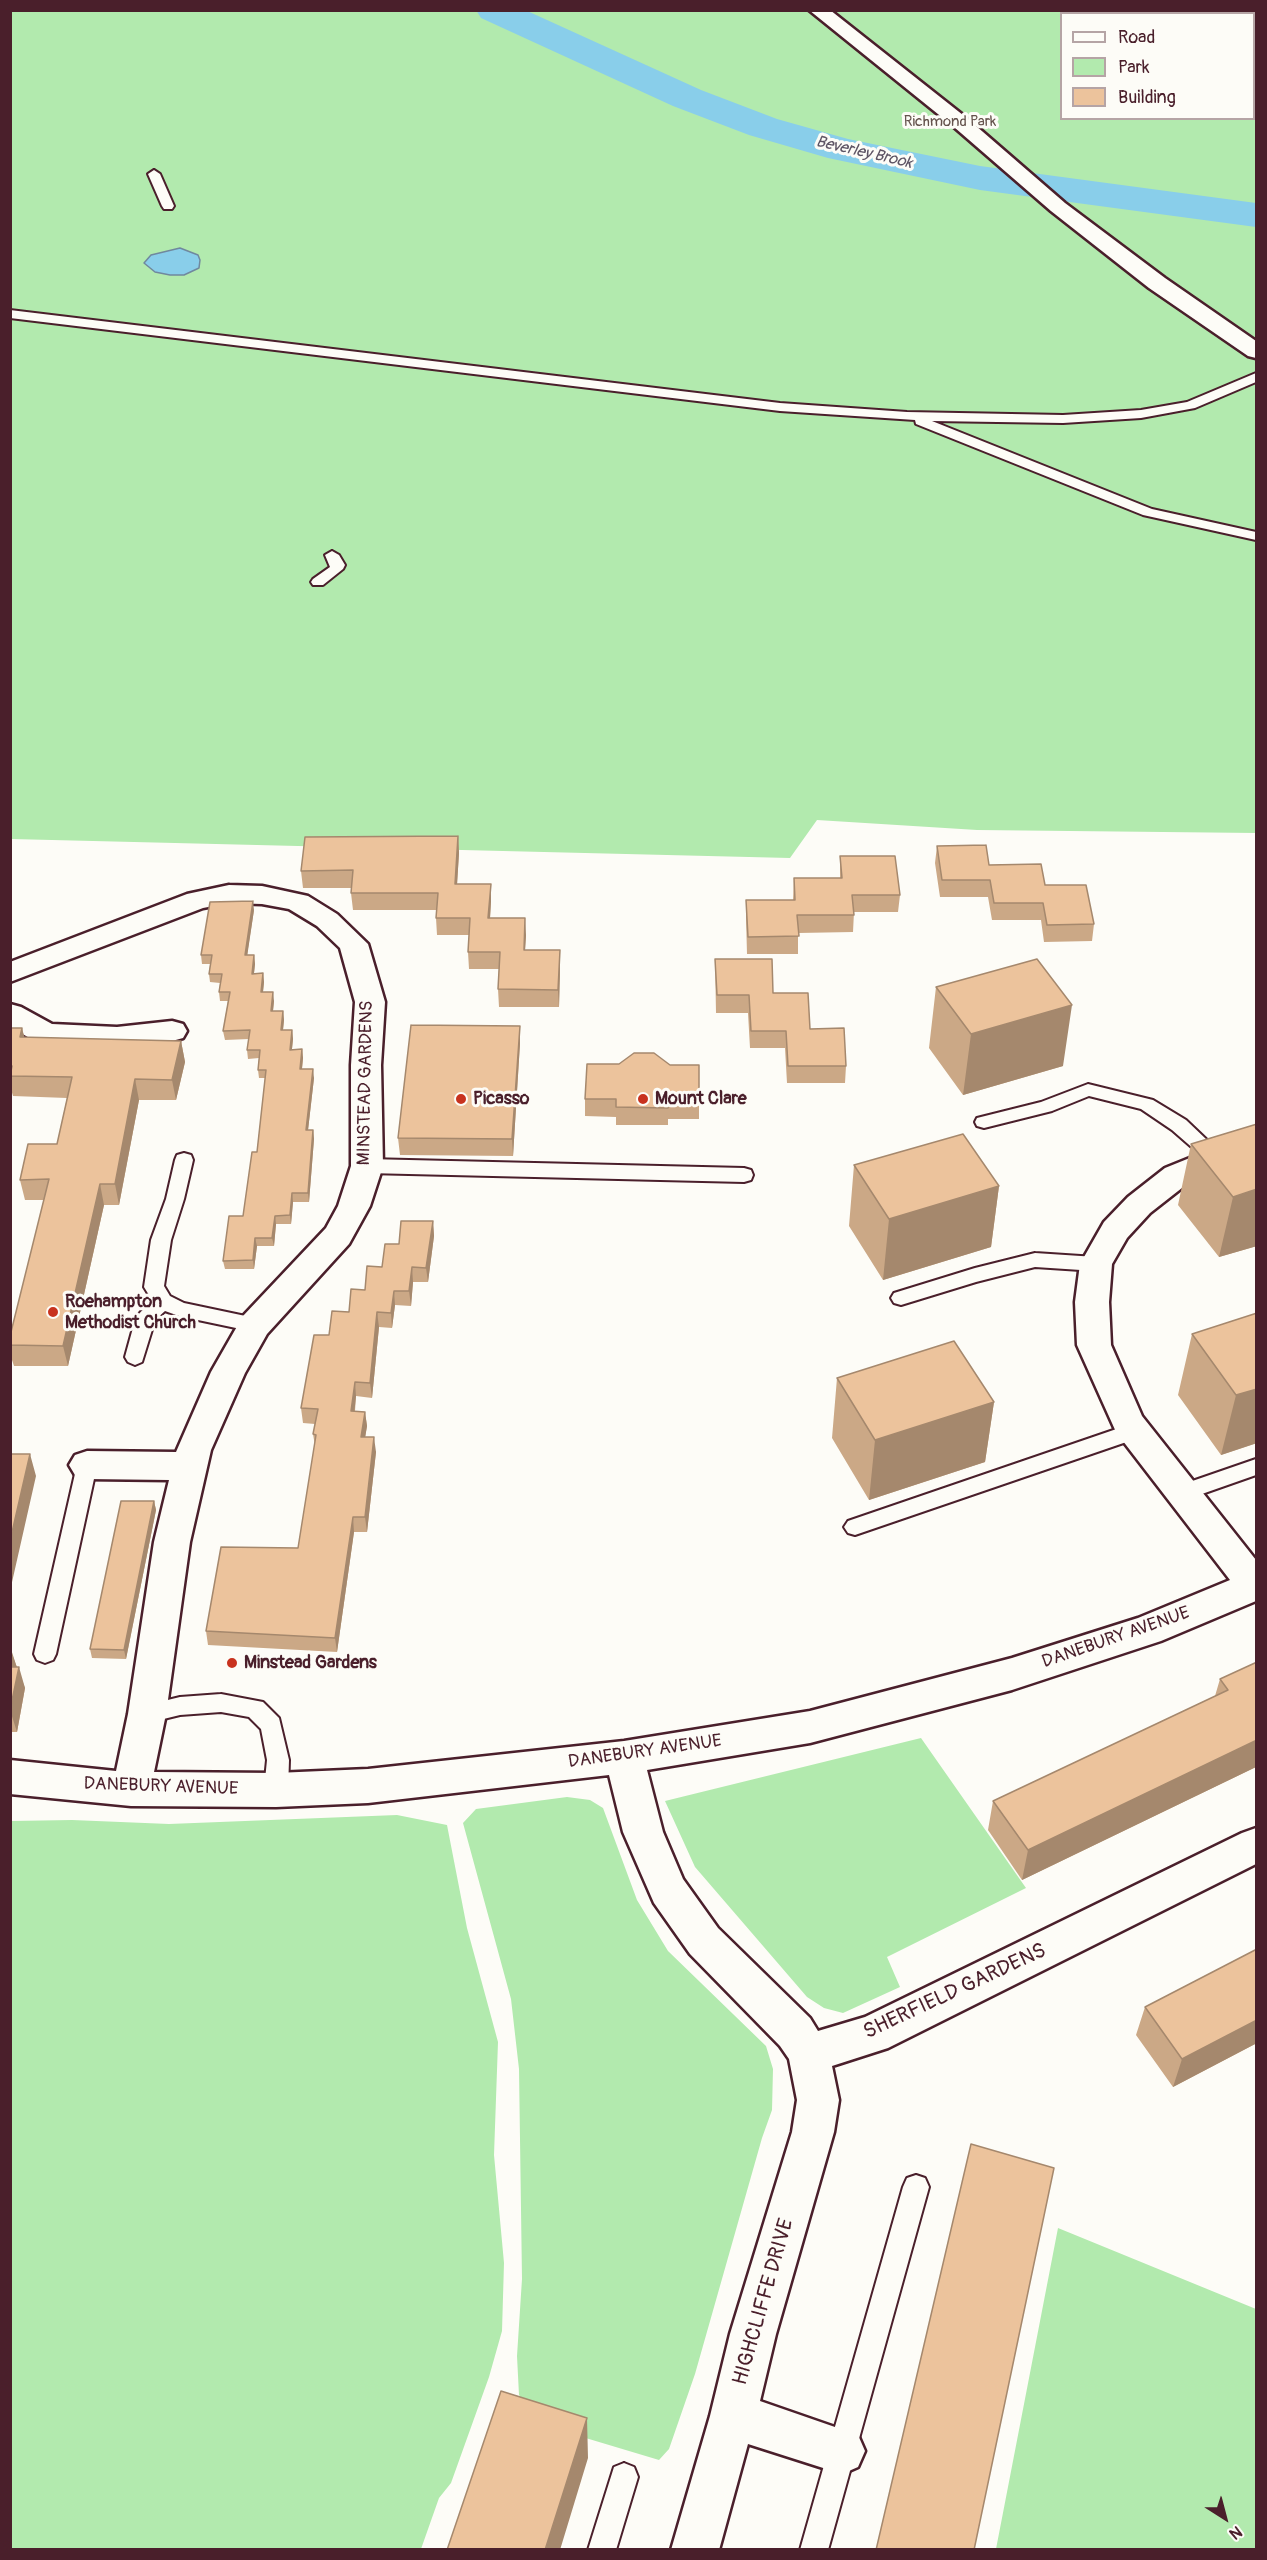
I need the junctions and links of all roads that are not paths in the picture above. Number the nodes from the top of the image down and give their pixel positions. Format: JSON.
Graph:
{"nodes":[{"id":1,"x":818,"y":10,"type":"edge"},
{"id":2,"x":154,"y":174,"type":"dead end"},
{"id":3,"x":168,"y":206,"type":"dead end"},
{"id":4,"x":10,"y":314,"type":"edge"},
{"id":5,"x":1257,"y":351,"type":"edge"},
{"id":6,"x":1257,"y":377,"type":"edge"},
{"id":7,"x":907,"y":416,"type":"junction"},
{"id":8,"x":1257,"y":537,"type":"edge"},
{"id":9,"x":332,"y":555,"type":"dead end"},
{"id":10,"x":318,"y":582,"type":"dead end"},
{"id":11,"x":10,"y":973,"type":"edge"},
{"id":12,"x":10,"y":1014,"type":"edge"},
{"id":13,"x":172,"y":1031,"type":"dead end"},
{"id":14,"x":984,"y":1122,"type":"dead end"},
{"id":15,"x":1257,"y":1152,"type":"edge"},
{"id":16,"x":1218,"y":1159,"type":"junction"},
{"id":17,"x":184,"y":1160,"type":"dead end"},
{"id":18,"x":367,"y":1166,"type":"junction"},
{"id":19,"x":744,"y":1175,"type":"dead end"},
{"id":20,"x":1096,"y":1264,"type":"junction"},
{"id":21,"x":901,"y":1298,"type":"dead end"},
{"id":22,"x":163,"y":1301,"type":"junction"},
{"id":23,"x":255,"y":1325,"type":"junction"},
{"id":24,"x":135,"y":1357,"type":"dead end"},
{"id":25,"x":1134,"y":1431,"type":"junction"},
{"id":26,"x":87,"y":1465,"type":"joint"},
{"id":27,"x":189,"y":1466,"type":"junction"},
{"id":28,"x":1257,"y":1467,"type":"edge"},
{"id":29,"x":1182,"y":1493,"type":"junction"},
{"id":30,"x":855,"y":1527,"type":"dead end"},
{"id":31,"x":1256,"y":1585,"type":"edge"},
{"id":32,"x":45,"y":1654,"type":"dead end"},
{"id":33,"x":147,"y":1714,"type":"junction"},
{"id":34,"x":624,"y":1756,"type":"junction"},
{"id":35,"x":10,"y":1777,"type":"edge"},
{"id":36,"x":131,"y":1789,"type":"junction"},
{"id":37,"x":276,"y":1790,"type":"junction"},
{"id":38,"x":1257,"y":1845,"type":"edge"},
{"id":39,"x":809,"y":2053,"type":"junction"},
{"id":40,"x":916,"y":2187,"type":"dead end"},
{"id":41,"x":733,"y":2416,"type":"junction"},
{"id":42,"x":842,"y":2451,"type":"junction"},
{"id":43,"x":624,"y":2477,"type":"dead end"},
{"id":44,"x":602,"y":2550,"type":"edge"},
{"id":45,"x":695,"y":2550,"type":"edge"},
{"id":46,"x":814,"y":2550,"type":"edge"}],
"edges":[{"from":1,"to":5,"type":"street"},
{"from":2,"to":3,"type":"lane"},
{"from":4,"to":7,"type":"lane"},
{"from":6,"to":7,"type":"lane"},
{"from":7,"to":8,"type":"lane"},
{"from":9,"to":10,"type":"lane"},
{"from":11,"to":18,"type":"street","name":"MINSTEAD GARDENS"},
{"from":12,"to":13,"type":"street"},
{"from":14,"to":16,"type":"lane"},
{"from":15,"to":16,"type":"street"},
{"from":16,"to":20,"type":"street"},
{"from":17,"to":22,"type":"lane"},
{"from":18,"to":19,"type":"lane"},
{"from":18,"to":23,"type":"street","name":"MINSTEAD GARDENS"},
{"from":20,"to":21,"type":"lane"},
{"from":20,"to":25,"type":"street"},
{"from":22,"to":23,"type":"lane"},
{"from":22,"to":24,"type":"lane"},
{"from":23,"to":27,"type":"street","name":"MINSTEAD GARDENS"},
{"from":25,"to":29,"type":"street"},
{"from":25,"to":30,"type":"lane"},
{"from":26,"to":27,"type":"street"},
{"from":26,"to":32,"type":"lane"},
{"from":27,"to":33,"type":"street","name":"MINSTEAD GARDENS"},
{"from":28,"to":29,"type":"lane"},
{"from":29,"to":31,"type":"street"},
{"from":31,"to":34,"type":"street","name":"DANEBURY AVENUE"},
{"from":33,"to":36,"type":"street","name":"MINSTEAD GARDENS"},
{"from":33,"to":37,"type":"lane"},
{"from":34,"to":37,"type":"street","name":"DANEBURY AVENUE"},
{"from":34,"to":39,"type":"street"},
{"from":35,"to":36,"type":"street","name":"DANEBURY AVENUE"},
{"from":36,"to":37,"type":"street","name":"DANEBURY AVENUE"},
{"from":38,"to":39,"type":"street","name":"SHERFIELD GARDENS"},
{"from":39,"to":41,"type":"street","name":"HIGHCLIFFE DRIVE"},
{"from":40,"to":42,"type":"lane"},
{"from":41,"to":42,"type":"street"},
{"from":41,"to":45,"type":"street","name":"HIGHCLIFFE DRIVE"},
{"from":42,"to":46,"type":"lane"},
{"from":43,"to":44,"type":"lane"}]}
